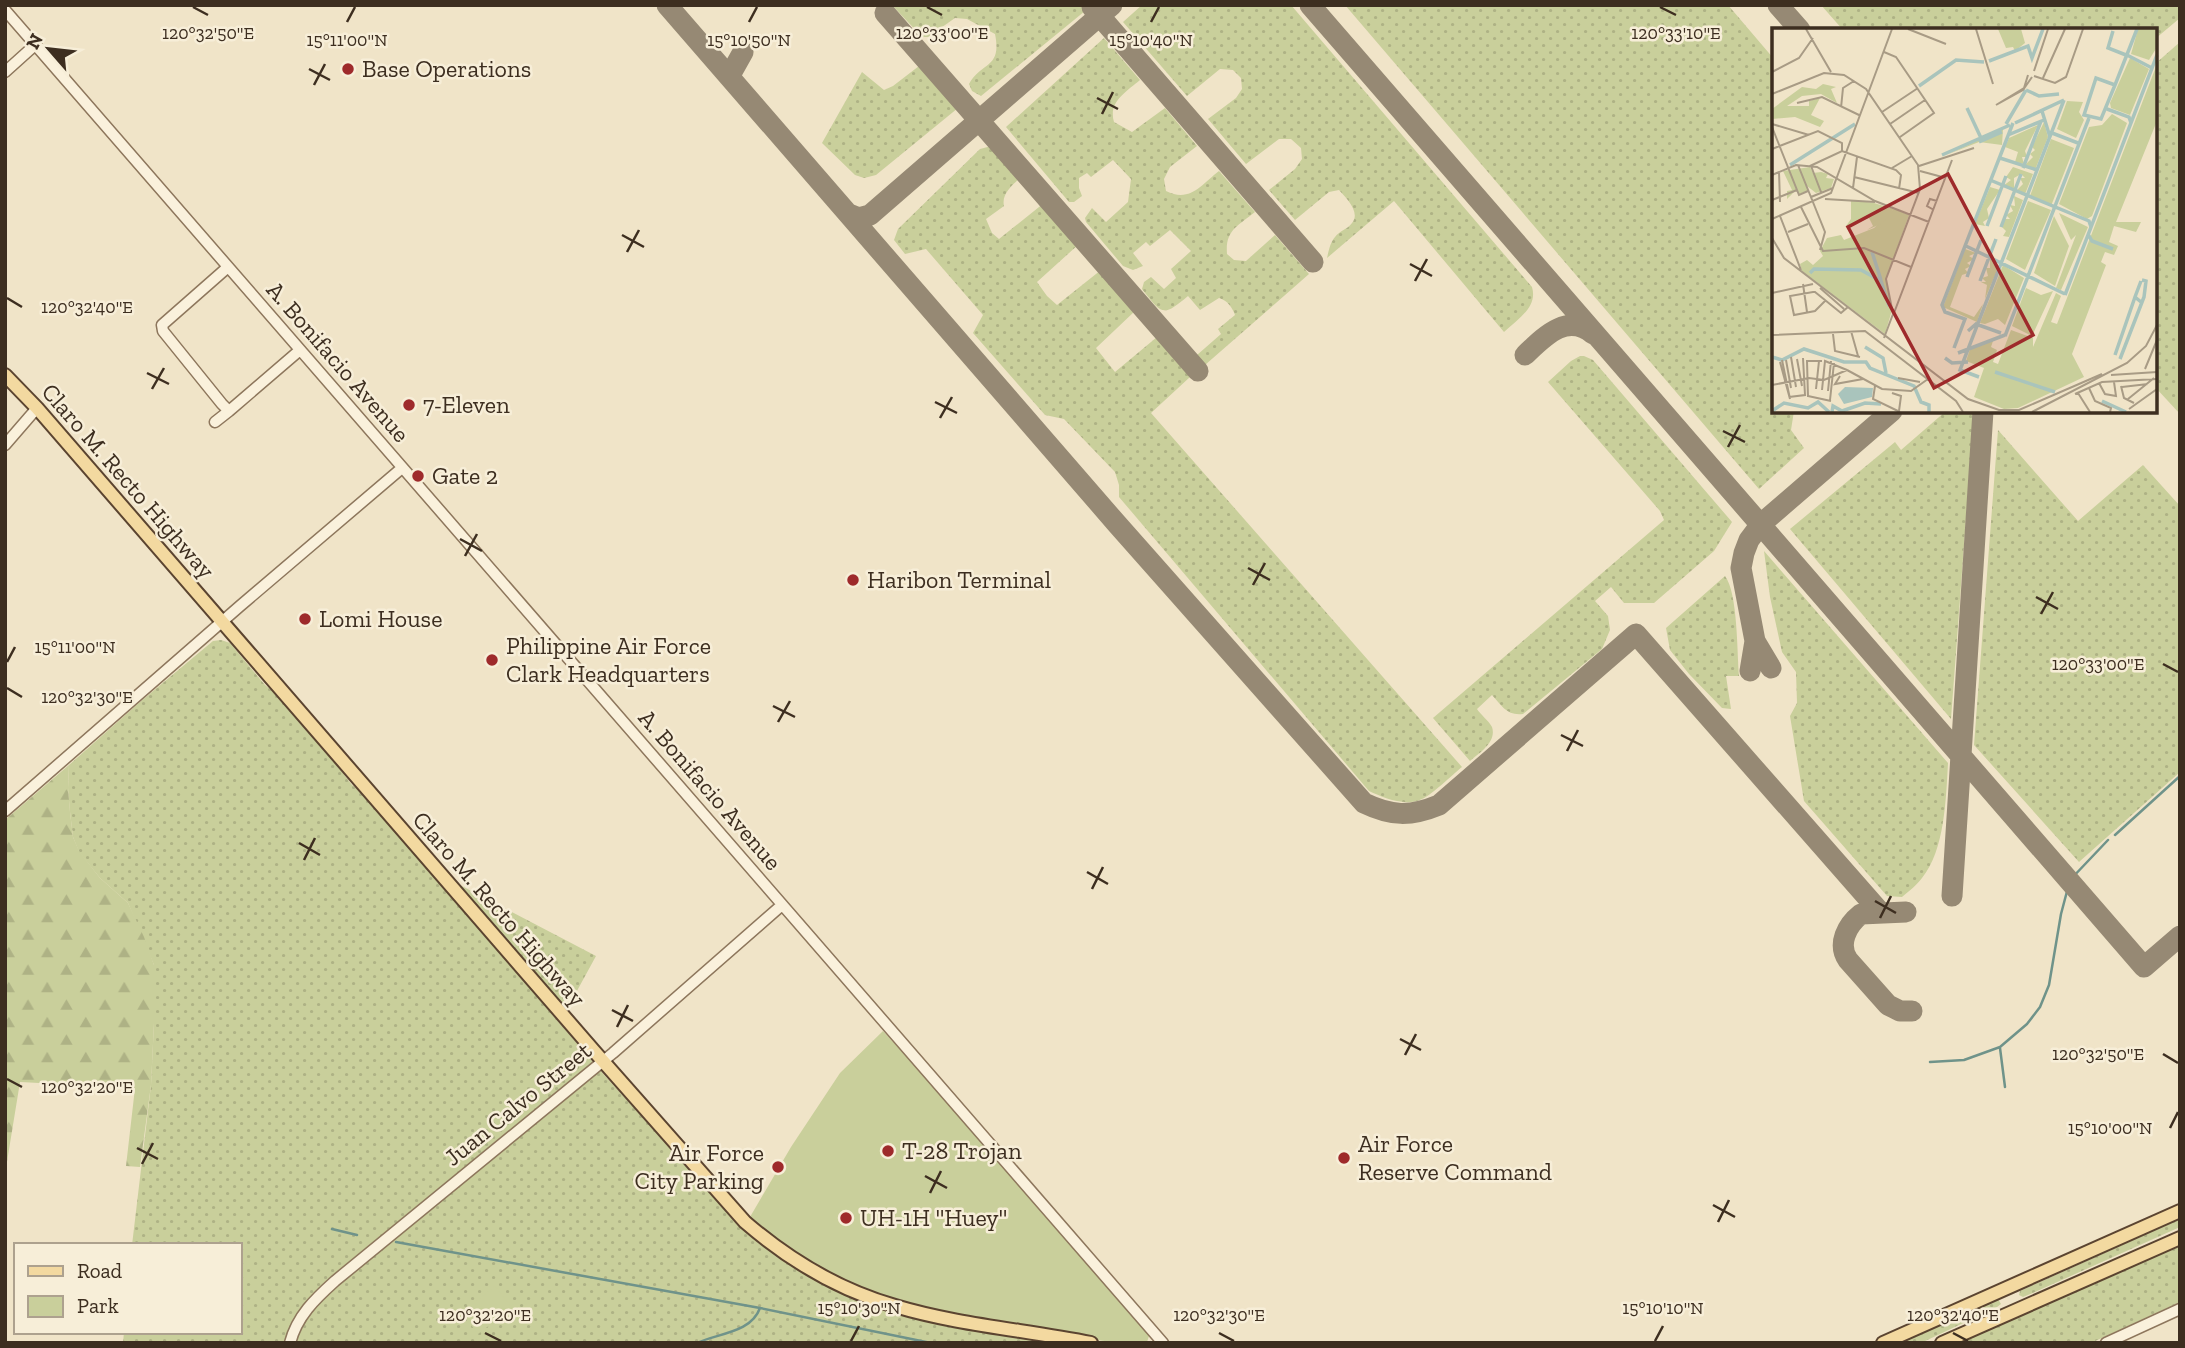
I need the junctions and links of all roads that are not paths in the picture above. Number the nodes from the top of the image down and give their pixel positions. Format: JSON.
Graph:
{"nodes":[{"id":1,"x":5,"y":10,"type":"edge"},
{"id":2,"x":35,"y":45,"type":"junction"},
{"id":3,"x":5,"y":72,"type":"edge"},
{"id":4,"x":228,"y":267,"type":"junction"},
{"id":5,"x":300,"y":349,"type":"junction"},
{"id":6,"x":5,"y":375,"type":"edge"},
{"id":7,"x":37,"y":408,"type":"junction"},
{"id":8,"x":229,"y":411,"type":"junction"},
{"id":9,"x":215,"y":422,"type":"dead end"},
{"id":10,"x":5,"y":445,"type":"edge"},
{"id":11,"x":402,"y":468,"type":"junction"},
{"id":12,"x":222,"y":622,"type":"junction"},
{"id":13,"x":5,"y":811,"type":"edge"},
{"id":14,"x":782,"y":905,"type":"junction"},
{"id":15,"x":603,"y":1062,"type":"junction"},
{"id":16,"x":2180,"y":1211,"type":"edge"},
{"id":17,"x":2180,"y":1238,"type":"edge"},
{"id":18,"x":2005,"y":1289,"type":"junction"},
{"id":19,"x":2180,"y":1309,"type":"edge"},
{"id":20,"x":2014,"y":1311,"type":"junction"},
{"id":21,"x":290,"y":1343,"type":"edge"},
{"id":22,"x":1091,"y":1343,"type":"edge"},
{"id":23,"x":1163,"y":1343,"type":"edge"},
{"id":24,"x":1883,"y":1343,"type":"edge"},
{"id":25,"x":1942,"y":1343,"type":"edge"},
{"id":26,"x":2106,"y":1343,"type":"edge"}],
"edges":[{"from":1,"to":2,"type":"street","name":"A. Bonifacio Avenue"},
{"from":2,"to":3,"type":"street"},
{"from":2,"to":4,"type":"street","name":"A. Bonifacio Avenue"},
{"from":4,"to":5,"type":"street","name":"A. Bonifacio Avenue"},
{"from":4,"to":8,"type":"street"},
{"from":5,"to":8,"type":"street"},
{"from":5,"to":11,"type":"street","name":"A. Bonifacio Avenue"},
{"from":6,"to":7,"type":"main road","name":"Claro M. Recto Highway"},
{"from":7,"to":10,"type":"street"},
{"from":7,"to":12,"type":"main road","name":"Claro M. Recto Highway"},
{"from":8,"to":9,"type":"street"},
{"from":11,"to":12,"type":"street"},
{"from":11,"to":14,"type":"street","name":"A. Bonifacio Avenue"},
{"from":12,"to":13,"type":"street"},
{"from":12,"to":15,"type":"main road","name":"Claro M. Recto Highway"},
{"from":14,"to":15,"type":"street","name":"Juan Calvo Street"},
{"from":14,"to":23,"type":"street","name":"A. Bonifacio Avenue"},
{"from":15,"to":21,"type":"street","name":"Juan Calvo Street"},
{"from":15,"to":22,"type":"main road","name":"Claro M. Recto Highway"},
{"from":16,"to":18,"type":"main road"},
{"from":17,"to":20,"type":"main road"},
{"from":18,"to":20,"type":"main road"},
{"from":18,"to":24,"type":"main road"},
{"from":19,"to":26,"type":"street"},
{"from":20,"to":25,"type":"main road"}]}
